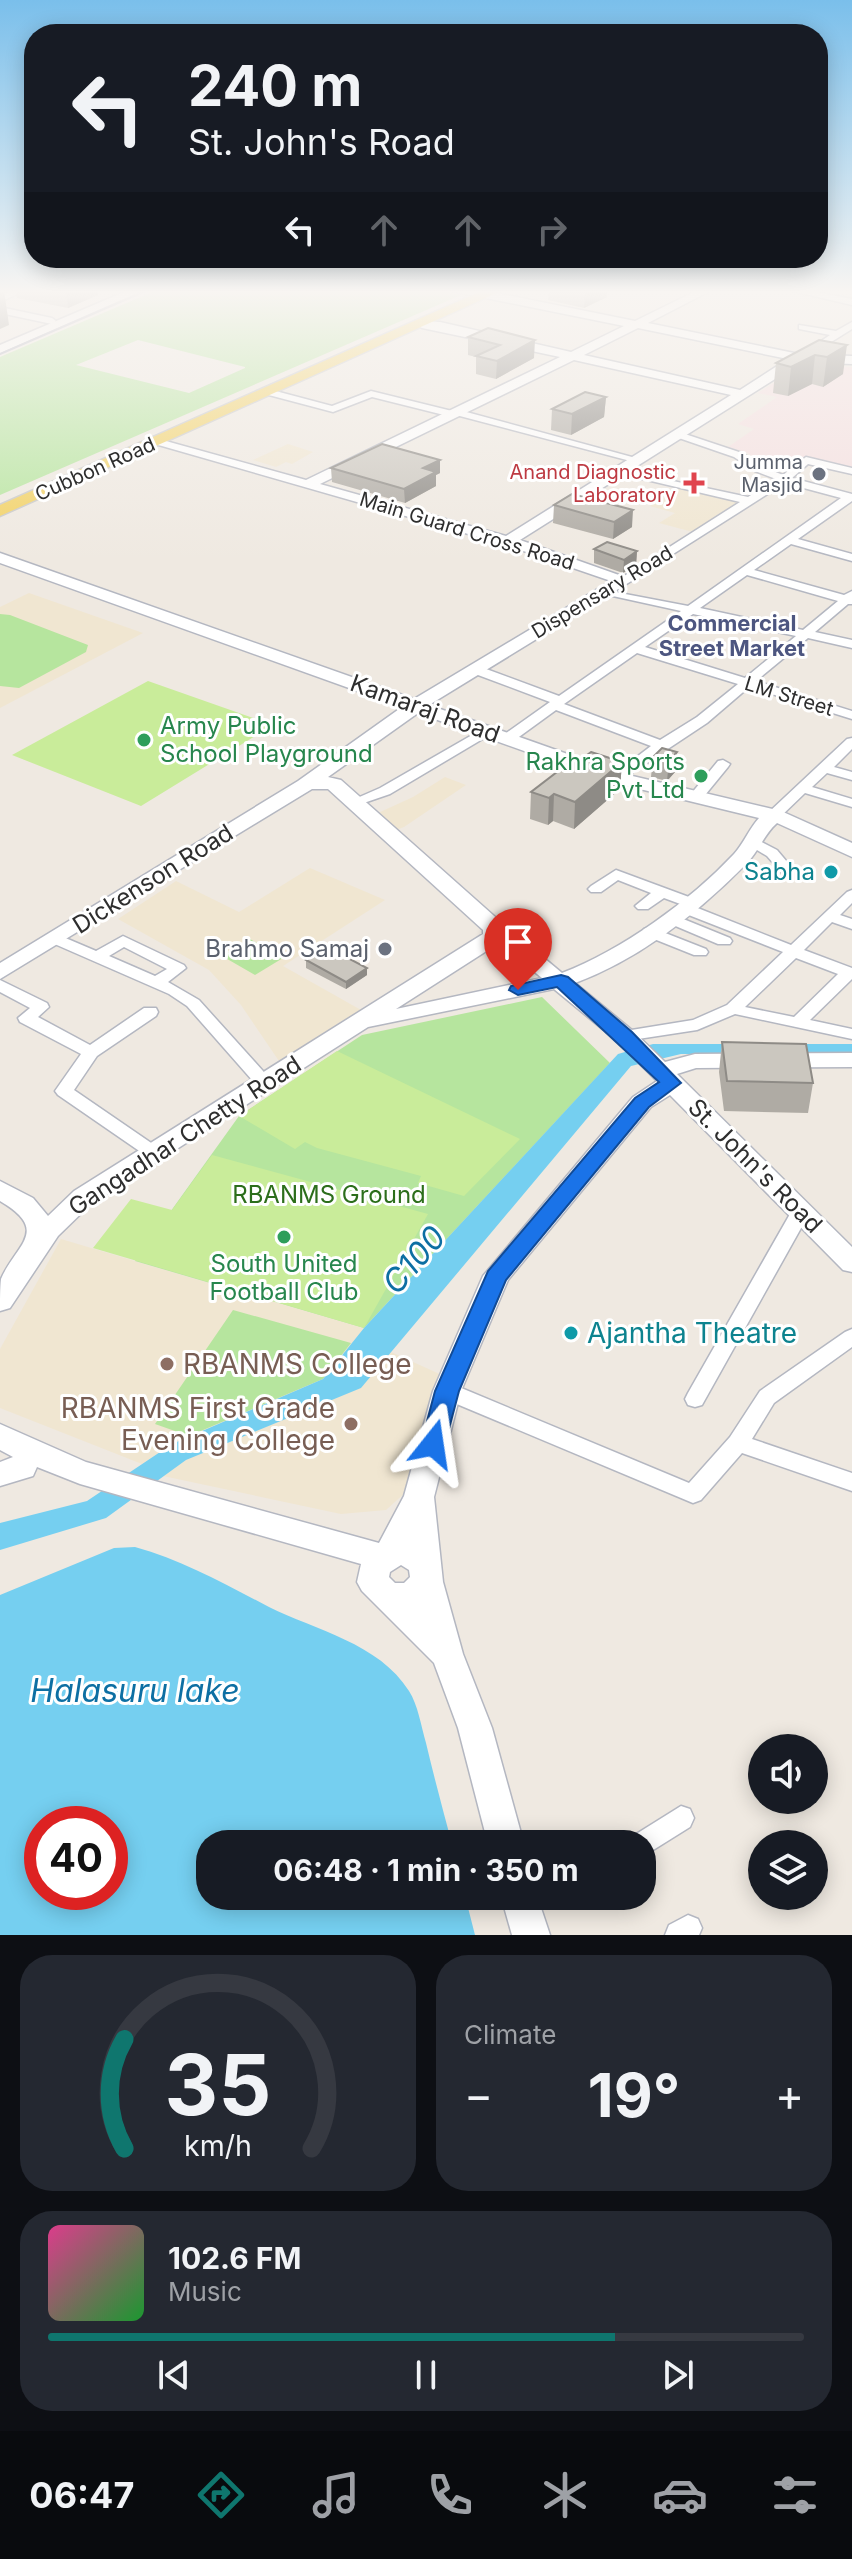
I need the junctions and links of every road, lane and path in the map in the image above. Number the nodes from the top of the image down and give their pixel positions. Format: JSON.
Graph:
{"nodes":[{"id":1,"x":287,"y":380,"type":"edge"},
{"id":2,"x":290,"y":380,"type":"edge"},
{"id":3,"x":521,"y":380,"type":"edge"},
{"id":4,"x":683,"y":380,"type":"edge"},
{"id":5,"x":764,"y":380,"type":"edge"},
{"id":6,"x":268,"y":392,"type":"junction"},
{"id":7,"x":742,"y":394,"type":"junction"},
{"id":8,"x":223,"y":409,"type":"junction"},
{"id":9,"x":454,"y":413,"type":"junction"},
{"id":10,"x":679,"y":435,"type":"junction"},
{"id":11,"x":158,"y":445,"type":"junction"},
{"id":12,"x":638,"y":460,"type":"junction"},
{"id":13,"x":621,"y":471,"type":"junction"},
{"id":14,"x":852,"y":471,"type":"edge"},
{"id":15,"x":784,"y":479,"type":"junction"},
{"id":16,"x":54,"y":482,"type":"junction"},
{"id":17,"x":309,"y":484,"type":"junction"},
{"id":18,"x":851,"y":498,"type":"edge"},
{"id":19,"x":0,"y":501,"type":"edge"},
{"id":20,"x":749,"y":501,"type":"junction"},
{"id":21,"x":0,"y":511,"type":"edge"},
{"id":22,"x":789,"y":540,"type":"junction"},
{"id":23,"x":508,"y":541,"type":"junction"},
{"id":24,"x":852,"y":558,"type":"edge"},
{"id":25,"x":0,"y":561,"type":"edge"},
{"id":26,"x":745,"y":571,"type":"junction"},
{"id":27,"x":600,"y":572,"type":"junction"},
{"id":28,"x":625,"y":580,"type":"junction"},
{"id":29,"x":601,"y":592,"type":"junction"},
{"id":30,"x":850,"y":598,"type":"edge"},
{"id":31,"x":688,"y":609,"type":"junction"},
{"id":32,"x":806,"y":633,"type":"junction"},
{"id":33,"x":852,"y":644,"type":"edge"},
{"id":34,"x":634,"y":648,"type":"junction"},
{"id":35,"x":474,"y":669,"type":"junction"},
{"id":36,"x":747,"y":683,"type":"junction"},
{"id":37,"x":556,"y":703,"type":"junction"},
{"id":38,"x":420,"y":709,"type":"junction"},
{"id":39,"x":852,"y":715,"type":"edge"},
{"id":40,"x":486,"y":731,"type":"junction"},
{"id":41,"x":507,"y":739,"type":"junction"},
{"id":42,"x":852,"y":742,"type":"edge"},
{"id":43,"x":661,"y":745,"type":"junction"},
{"id":44,"x":723,"y":764,"type":"dead end"},
{"id":45,"x":823,"y":768,"type":"junction"},
{"id":46,"x":852,"y":776,"type":"edge"},
{"id":47,"x":618,"y":778,"type":"junction"},
{"id":48,"x":334,"y":784,"type":"junction"},
{"id":49,"x":305,"y":785,"type":"junction"},
{"id":50,"x":802,"y":788,"type":"junction"},
{"id":51,"x":696,"y":797,"type":"junction"},
{"id":52,"x":355,"y":802,"type":"junction"},
{"id":53,"x":852,"y":803,"type":"edge"},
{"id":54,"x":774,"y":815,"type":"junction"},
{"id":55,"x":752,"y":841,"type":"junction"},
{"id":56,"x":852,"y":851,"type":"edge"},
{"id":57,"x":786,"y":869,"type":"dead end"},
{"id":58,"x":596,"y":889,"type":"dead end"},
{"id":59,"x":662,"y":892,"type":"junction"},
{"id":60,"x":852,"y":895,"type":"edge"},
{"id":61,"x":643,"y":906,"type":"dead end"},
{"id":62,"x":683,"y":910,"type":"junction"},
{"id":63,"x":829,"y":916,"type":"junction"},
{"id":64,"x":852,"y":924,"type":"edge"},
{"id":65,"x":494,"y":928,"type":"junction"},
{"id":66,"x":650,"y":932,"type":"junction"},
{"id":67,"x":56,"y":939,"type":"junction"},
{"id":68,"x":724,"y":941,"type":"dead end"},
{"id":69,"x":793,"y":951,"type":"junction"},
{"id":70,"x":700,"y":952,"type":"dead end"},
{"id":71,"x":97,"y":957,"type":"junction"},
{"id":72,"x":849,"y":968,"type":"edge"},
{"id":73,"x":0,"y":972,"type":"edge"},
{"id":74,"x":561,"y":981,"type":"junction"},
{"id":75,"x":156,"y":983,"type":"junction"},
{"id":76,"x":0,"y":985,"type":"edge"},
{"id":77,"x":733,"y":1009,"type":"junction"},
{"id":78,"x":150,"y":1012,"type":"dead end"},
{"id":79,"x":797,"y":1023,"type":"junction"},
{"id":80,"x":356,"y":1024,"type":"junction"},
{"id":81,"x":852,"y":1034,"type":"edge"},
{"id":82,"x":91,"y":1052,"type":"junction"},
{"id":83,"x":852,"y":1060,"type":"edge"},
{"id":84,"x":649,"y":1061,"type":"junction"},
{"id":85,"x":265,"y":1084,"type":"junction"},
{"id":86,"x":154,"y":1153,"type":"junction"},
{"id":87,"x":11,"y":1196,"type":"edge"},
{"id":88,"x":83,"y":1197,"type":"junction"},
{"id":89,"x":801,"y":1212,"type":"junction"},
{"id":90,"x":39,"y":1242,"type":"junction"},
{"id":91,"x":852,"y":1263,"type":"edge"},
{"id":92,"x":0,"y":1301,"type":"edge"},
{"id":93,"x":852,"y":1337,"type":"edge"},
{"id":94,"x":447,"y":1391,"type":"junction"},
{"id":95,"x":695,"y":1399,"type":"dead end"},
{"id":96,"x":738,"y":1443,"type":"junction"},
{"id":97,"x":12,"y":1457,"type":"edge"},
{"id":98,"x":852,"y":1482,"type":"edge"},
{"id":99,"x":419,"y":1497,"type":"junction"},
{"id":100,"x":329,"y":1542,"type":"junction"},
{"id":101,"x":387,"y":1556,"type":"junction"},
{"id":102,"x":425,"y":1573,"type":"junction"},
{"id":103,"x":382,"y":1593,"type":"junction"},
{"id":104,"x":447,"y":1654,"type":"junction"},
{"id":105,"x":681,"y":1818,"type":"dead end"},
{"id":106,"x":502,"y":1830,"type":"edge"},
{"id":107,"x":656,"y":1835,"type":"edge"},
{"id":108,"x":523,"y":1910,"type":"edge"},
{"id":109,"x":531,"y":1935,"type":"edge"}],
"edges":[{"from":1,"to":8,"type":"main road","name":"Cubbon Road"},
{"from":2,"to":6,"type":"main road","name":"Cubbon Road"},
{"from":3,"to":9,"type":"street"},
{"from":4,"to":7,"type":"street"},
{"from":5,"to":7,"type":"street"},
{"from":6,"to":8,"type":"main road","name":"Cubbon Road"},
{"from":6,"to":9,"type":"street"},
{"from":7,"to":10,"type":"street"},
{"from":8,"to":11,"type":"main road","name":"Cubbon Road"},
{"from":8,"to":16,"type":"main road","name":"Cubbon Road"},
{"from":9,"to":12,"type":"street"},
{"from":9,"to":17,"type":"street"},
{"from":10,"to":12,"type":"street"},
{"from":10,"to":15,"type":"street"},
{"from":11,"to":16,"type":"main road","name":"Cubbon Road"},
{"from":11,"to":17,"type":"street","name":"Main Guard Cross Road"},
{"from":12,"to":13,"type":"street"},
{"from":13,"to":20,"type":"street"},
{"from":13,"to":23,"type":"street"},
{"from":14,"to":15,"type":"street","name":"Dispensary Road"},
{"from":15,"to":18,"type":"street"},
{"from":15,"to":20,"type":"street","name":"Dispensary Road"},
{"from":16,"to":19,"type":"main road","name":"Cubbon Road"},
{"from":16,"to":21,"type":"main road","name":"Cubbon Road"},
{"from":17,"to":23,"type":"street","name":"Main Guard Cross Road"},
{"from":18,"to":22,"type":"street"},
{"from":20,"to":28,"type":"street","name":"Dispensary Road"},
{"from":22,"to":24,"type":"street"},
{"from":22,"to":26,"type":"street"},
{"from":23,"to":27,"type":"street","name":"Main Guard Cross Road"},
{"from":25,"to":38,"type":"street","name":"Kamaraj Road"},
{"from":26,"to":30,"type":"street"},
{"from":26,"to":31,"type":"street"},
{"from":27,"to":28,"type":"street","name":"Main Guard Cross Road"},
{"from":27,"to":29,"type":"street"},
{"from":28,"to":29,"type":"street","name":"Dispensary Road"},
{"from":29,"to":31,"type":"street"},
{"from":29,"to":35,"type":"street","name":"Dispensary Road"},
{"from":30,"to":32,"type":"street"},
{"from":31,"to":32,"type":"street"},
{"from":31,"to":34,"type":"street"},
{"from":32,"to":33,"type":"street"},
{"from":32,"to":36,"type":"street"},
{"from":34,"to":36,"type":"street","name":"LM Street"},
{"from":34,"to":37,"type":"street"},
{"from":35,"to":37,"type":"street"},
{"from":35,"to":38,"type":"street","name":"Dispensary Road"},
{"from":36,"to":39,"type":"street","name":"LM Street"},
{"from":36,"to":43,"type":"street"},
{"from":37,"to":41,"type":"street"},
{"from":37,"to":43,"type":"street"},
{"from":38,"to":40,"type":"street","name":"Kamaraj Road"},
{"from":38,"to":48,"type":"street"},
{"from":38,"to":49,"type":"street","name":"Dickenson Road"},
{"from":40,"to":41,"type":"street","name":"Kamaraj Road"},
{"from":40,"to":52,"type":"street"},
{"from":41,"to":47,"type":"street","name":"Kamaraj Road"},
{"from":42,"to":45,"type":"street"},
{"from":43,"to":47,"type":"street"},
{"from":44,"to":51,"type":"street"},
{"from":45,"to":46,"type":"street"},
{"from":45,"to":50,"type":"street"},
{"from":47,"to":51,"type":"street","name":"Kamaraj Road"},
{"from":48,"to":49,"type":"street","name":"Dickenson Road"},
{"from":48,"to":52,"type":"street","name":"St. John's Road"},
{"from":49,"to":67,"type":"street","name":"Dickenson Road"},
{"from":50,"to":53,"type":"street"},
{"from":50,"to":54,"type":"street"},
{"from":51,"to":54,"type":"street","name":"Kamaraj Road"},
{"from":52,"to":65,"type":"street","name":"St. John's Road"},
{"from":54,"to":55,"type":"street","name":"Gangadhar Chetty Road"},
{"from":54,"to":56,"type":"street","name":"Kamaraj Road"},
{"from":55,"to":57,"type":"street"},
{"from":55,"to":62,"type":"street","name":"Gangadhar Chetty Road"},
{"from":58,"to":59,"type":"street"},
{"from":59,"to":61,"type":"street"},
{"from":59,"to":62,"type":"street"},
{"from":60,"to":63,"type":"street"},
{"from":62,"to":66,"type":"street","name":"Gangadhar Chetty Road"},
{"from":62,"to":68,"type":"street"},
{"from":62,"to":69,"type":"street"},
{"from":63,"to":64,"type":"street"},
{"from":63,"to":69,"type":"street"},
{"from":65,"to":74,"type":"street","name":"St. John's Road"},
{"from":65,"to":80,"type":"street","name":"Gangadhar Chetty Road"},
{"from":66,"to":70,"type":"street"},
{"from":66,"to":74,"type":"street","name":"Gangadhar Chetty Road"},
{"from":67,"to":71,"type":"street"},
{"from":67,"to":73,"type":"street","name":"Dickenson Road"},
{"from":69,"to":72,"type":"street"},
{"from":69,"to":77,"type":"street"},
{"from":71,"to":75,"type":"street"},
{"from":71,"to":75,"type":"street"},
{"from":72,"to":79,"type":"street"},
{"from":74,"to":80,"type":"street","name":"Gangadhar Chetty Road"},
{"from":74,"to":84,"type":"street","name":"St. John's Road"},
{"from":75,"to":85,"type":"street"},
{"from":76,"to":82,"type":"street"},
{"from":77,"to":79,"type":"street"},
{"from":77,"to":84,"type":"street"},
{"from":78,"to":82,"type":"street"},
{"from":79,"to":81,"type":"street"},
{"from":80,"to":85,"type":"street","name":"Gangadhar Chetty Road"},
{"from":82,"to":86,"type":"street"},
{"from":83,"to":84,"type":"street"},
{"from":84,"to":89,"type":"street","name":"St. John's Road"},
{"from":84,"to":94,"type":"street"},
{"from":85,"to":86,"type":"street","name":"Gangadhar Chetty Road"},
{"from":86,"to":88,"type":"street","name":"Gangadhar Chetty Road"},
{"from":87,"to":88,"type":"street"},
{"from":87,"to":90,"type":"street"},
{"from":88,"to":90,"type":"street","name":"Gangadhar Chetty Road"},
{"from":89,"to":91,"type":"street","name":"St. John's Road"},
{"from":89,"to":95,"type":"street"},
{"from":90,"to":92,"type":"street","name":"Gangadhar Chetty Road"},
{"from":93,"to":96,"type":"street"},
{"from":94,"to":96,"type":"street"},
{"from":94,"to":99,"type":"street"},
{"from":96,"to":98,"type":"street"},
{"from":97,"to":100,"type":"street"},
{"from":99,"to":101,"type":"street"},
{"from":99,"to":102,"type":"street"},
{"from":100,"to":101,"type":"street"},
{"from":100,"to":103,"type":"street"},
{"from":101,"to":102,"type":"street"},
{"from":101,"to":103,"type":"street"},
{"from":102,"to":103,"type":"street"},
{"from":102,"to":104,"type":"street"},
{"from":103,"to":104,"type":"street"},
{"from":104,"to":106,"type":"street"},
{"from":105,"to":107,"type":"street"},
{"from":108,"to":109,"type":"street"}]}
